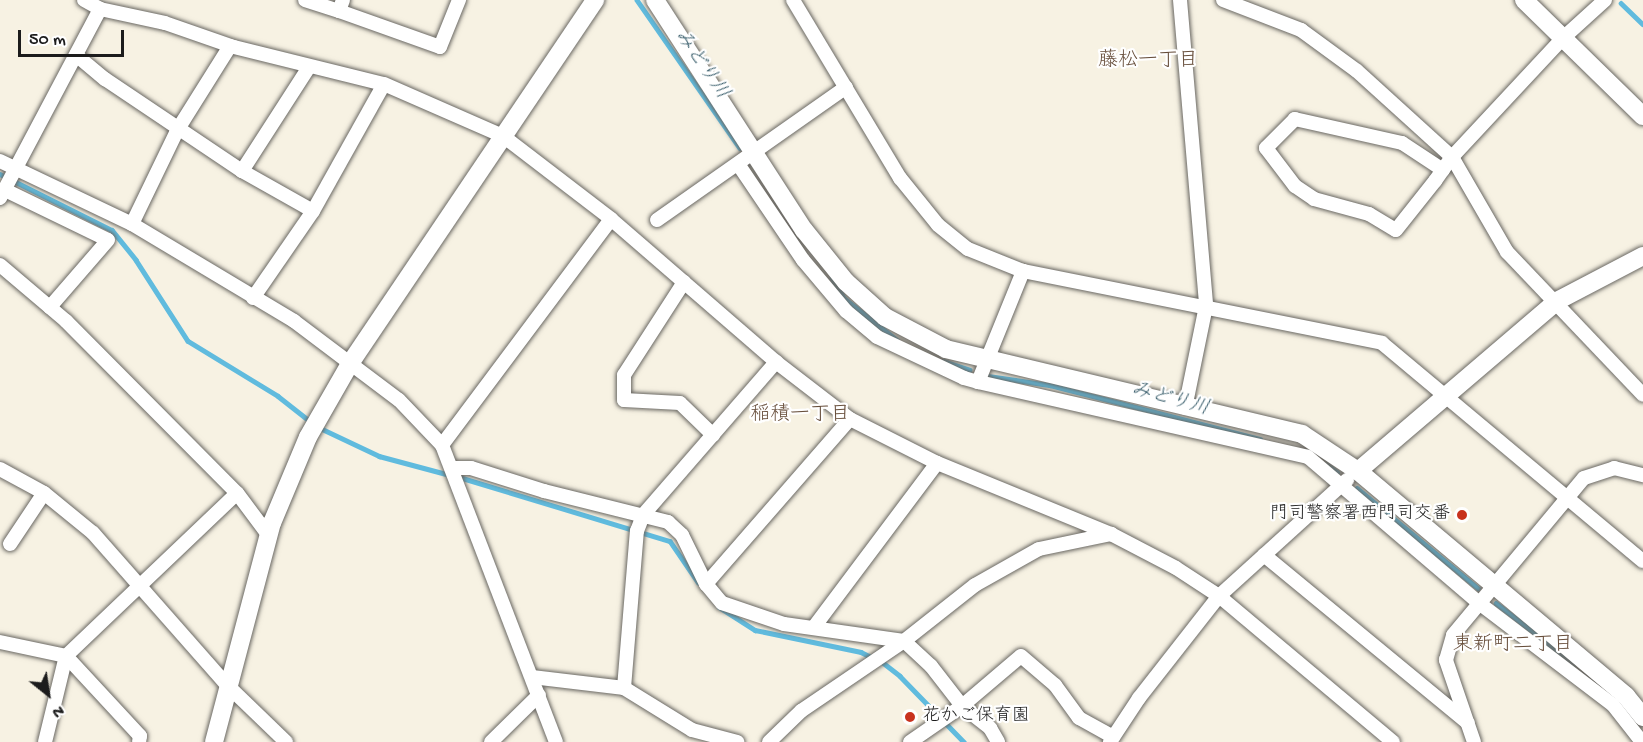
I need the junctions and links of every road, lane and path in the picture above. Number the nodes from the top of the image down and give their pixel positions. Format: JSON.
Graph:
{"nodes":[{"id":1,"x":84,"y":0,"type":"edge"},
{"id":2,"x":305,"y":0,"type":"edge"},
{"id":3,"x":459,"y":0,"type":"edge"},
{"id":4,"x":595,"y":0,"type":"edge"},
{"id":5,"x":655,"y":0,"type":"edge"},
{"id":6,"x":793,"y":0,"type":"edge"},
{"id":7,"x":1180,"y":0,"type":"edge"},
{"id":8,"x":1223,"y":0,"type":"edge"},
{"id":9,"x":1524,"y":0,"type":"edge"},
{"id":10,"x":1605,"y":0,"type":"edge"},
{"id":11,"x":341,"y":5,"type":"edge"},
{"id":12,"x":100,"y":9,"type":"junction"},
{"id":13,"x":1563,"y":39,"type":"junction"},
{"id":14,"x":230,"y":46,"type":"junction"},
{"id":15,"x":76,"y":55,"type":"junction"},
{"id":16,"x":309,"y":67,"type":"junction"},
{"id":17,"x":384,"y":84,"type":"junction"},
{"id":18,"x":846,"y":87,"type":"junction"},
{"id":19,"x":1643,"y":116,"type":"edge"},
{"id":20,"x":178,"y":129,"type":"junction"},
{"id":21,"x":503,"y":136,"type":"junction"},
{"id":22,"x":756,"y":152,"type":"junction"},
{"id":23,"x":1452,"y":157,"type":"junction"},
{"id":24,"x":0,"y":160,"type":"edge"},
{"id":25,"x":738,"y":164,"type":"junction"},
{"id":26,"x":16,"y":168,"type":"junction"},
{"id":27,"x":1443,"y":170,"type":"junction"},
{"id":28,"x":242,"y":171,"type":"junction"},
{"id":29,"x":2,"y":194,"type":"edge"},
{"id":30,"x":313,"y":211,"type":"junction"},
{"id":31,"x":611,"y":219,"type":"junction"},
{"id":32,"x":657,"y":220,"type":"dead end"},
{"id":33,"x":132,"y":224,"type":"junction"},
{"id":34,"x":1643,"y":256,"type":"edge"},
{"id":35,"x":0,"y":265,"type":"edge"},
{"id":36,"x":1023,"y":272,"type":"junction"},
{"id":37,"x":684,"y":282,"type":"junction"},
{"id":38,"x":253,"y":298,"type":"junction"},
{"id":39,"x":1557,"y":301,"type":"junction"},
{"id":40,"x":1206,"y":306,"type":"junction"},
{"id":41,"x":50,"y":307,"type":"junction"},
{"id":42,"x":986,"y":360,"type":"junction"},
{"id":43,"x":351,"y":362,"type":"junction"},
{"id":44,"x":776,"y":362,"type":"junction"},
{"id":45,"x":978,"y":382,"type":"junction"},
{"id":46,"x":1643,"y":394,"type":"edge"},
{"id":47,"x":1448,"y":397,"type":"junction"},
{"id":48,"x":1185,"y":408,"type":"junction"},
{"id":49,"x":850,"y":419,"type":"junction"},
{"id":50,"x":713,"y":435,"type":"junction"},
{"id":51,"x":442,"y":445,"type":"junction"},
{"id":52,"x":937,"y":463,"type":"junction"},
{"id":53,"x":453,"y":468,"type":"junction"},
{"id":54,"x":0,"y":469,"type":"edge"},
{"id":55,"x":1358,"y":471,"type":"junction"},
{"id":56,"x":1643,"y":475,"type":"edge"},
{"id":57,"x":1342,"y":485,"type":"junction"},
{"id":58,"x":44,"y":493,"type":"junction"},
{"id":59,"x":237,"y":493,"type":"junction"},
{"id":60,"x":1568,"y":499,"type":"junction"},
{"id":61,"x":643,"y":515,"type":"junction"},
{"id":62,"x":1111,"y":534,"type":"junction"},
{"id":63,"x":269,"y":536,"type":"junction"},
{"id":64,"x":10,"y":543,"type":"dead end"},
{"id":65,"x":1264,"y":555,"type":"junction"},
{"id":66,"x":1643,"y":561,"type":"edge"},
{"id":67,"x":706,"y":584,"type":"junction"},
{"id":68,"x":1495,"y":586,"type":"junction"},
{"id":69,"x":140,"y":588,"type":"junction"},
{"id":70,"x":1219,"y":596,"type":"junction"},
{"id":71,"x":1479,"y":603,"type":"junction"},
{"id":72,"x":814,"y":627,"type":"junction"},
{"id":73,"x":904,"y":641,"type":"junction"},
{"id":74,"x":0,"y":642,"type":"edge"},
{"id":75,"x":66,"y":656,"type":"junction"},
{"id":76,"x":532,"y":676,"type":"junction"},
{"id":77,"x":227,"y":685,"type":"junction"},
{"id":78,"x":624,"y":688,"type":"junction"},
{"id":79,"x":539,"y":695,"type":"junction"},
{"id":80,"x":962,"y":706,"type":"junction"},
{"id":81,"x":1643,"y":717,"type":"edge"},
{"id":82,"x":1470,"y":724,"type":"junction"},
{"id":83,"x":1112,"y":739,"type":"edge"},
{"id":84,"x":45,"y":742,"type":"edge"},
{"id":85,"x":139,"y":742,"type":"edge"},
{"id":86,"x":214,"y":742,"type":"edge"},
{"id":87,"x":286,"y":742,"type":"edge"},
{"id":88,"x":491,"y":742,"type":"edge"},
{"id":89,"x":556,"y":742,"type":"edge"},
{"id":90,"x":737,"y":742,"type":"edge"},
{"id":91,"x":769,"y":742,"type":"edge"},
{"id":92,"x":910,"y":742,"type":"edge"},
{"id":93,"x":998,"y":742,"type":"edge"},
{"id":94,"x":1394,"y":742,"type":"edge"},
{"id":95,"x":1474,"y":742,"type":"edge"},
{"id":96,"x":1641,"y":742,"type":"edge"}],
"edges":[{"from":1,"to":12,"type":"street"},
{"from":2,"to":11,"type":"street"},
{"from":3,"to":11,"type":"street"},
{"from":4,"to":21,"type":"street"},
{"from":5,"to":22,"type":"street"},
{"from":6,"to":18,"type":"street"},
{"from":7,"to":40,"type":"street"},
{"from":8,"to":23,"type":"street"},
{"from":9,"to":13,"type":"street"},
{"from":10,"to":13,"type":"street"},
{"from":12,"to":14,"type":"street"},
{"from":12,"to":15,"type":"street"},
{"from":13,"to":19,"type":"street"},
{"from":13,"to":23,"type":"street"},
{"from":14,"to":16,"type":"street"},
{"from":14,"to":20,"type":"street"},
{"from":15,"to":20,"type":"street"},
{"from":15,"to":26,"type":"street"},
{"from":16,"to":17,"type":"street"},
{"from":16,"to":28,"type":"street"},
{"from":17,"to":21,"type":"street"},
{"from":17,"to":30,"type":"street"},
{"from":18,"to":22,"type":"street"},
{"from":18,"to":36,"type":"street"},
{"from":20,"to":28,"type":"street"},
{"from":20,"to":33,"type":"street"},
{"from":21,"to":31,"type":"street"},
{"from":21,"to":43,"type":"street"},
{"from":22,"to":25,"type":"street"},
{"from":22,"to":42,"type":"street"},
{"from":23,"to":27,"type":"street"},
{"from":23,"to":39,"type":"street"},
{"from":24,"to":26,"type":"street"},
{"from":25,"to":32,"type":"street"},
{"from":25,"to":45,"type":"street"},
{"from":26,"to":29,"type":"street"},
{"from":26,"to":33,"type":"street"},
{"from":27,"to":27,"type":"street"},
{"from":28,"to":30,"type":"street"},
{"from":29,"to":41,"type":"street"},
{"from":30,"to":38,"type":"street"},
{"from":31,"to":37,"type":"street"},
{"from":31,"to":51,"type":"street"},
{"from":33,"to":38,"type":"street"},
{"from":34,"to":39,"type":"street"},
{"from":35,"to":41,"type":"street"},
{"from":36,"to":40,"type":"street"},
{"from":36,"to":42,"type":"street"},
{"from":37,"to":44,"type":"street"},
{"from":37,"to":50,"type":"street"},
{"from":38,"to":43,"type":"street"},
{"from":39,"to":46,"type":"street"},
{"from":39,"to":47,"type":"street"},
{"from":40,"to":47,"type":"street"},
{"from":40,"to":48,"type":"street"},
{"from":41,"to":59,"type":"street"},
{"from":42,"to":45,"type":"street"},
{"from":42,"to":48,"type":"street"},
{"from":43,"to":51,"type":"street"},
{"from":43,"to":63,"type":"street"},
{"from":44,"to":49,"type":"street"},
{"from":44,"to":50,"type":"street"},
{"from":45,"to":57,"type":"street"},
{"from":47,"to":55,"type":"street"},
{"from":47,"to":60,"type":"street"},
{"from":48,"to":55,"type":"street"},
{"from":49,"to":52,"type":"street"},
{"from":49,"to":67,"type":"street"},
{"from":50,"to":61,"type":"street"},
{"from":51,"to":53,"type":"street"},
{"from":52,"to":62,"type":"street"},
{"from":52,"to":72,"type":"street"},
{"from":53,"to":61,"type":"street"},
{"from":53,"to":76,"type":"street"},
{"from":54,"to":58,"type":"street"},
{"from":55,"to":57,"type":"street"},
{"from":55,"to":68,"type":"street"},
{"from":56,"to":60,"type":"street"},
{"from":57,"to":65,"type":"street"},
{"from":57,"to":71,"type":"street"},
{"from":58,"to":64,"type":"street"},
{"from":58,"to":69,"type":"street"},
{"from":59,"to":63,"type":"street"},
{"from":59,"to":69,"type":"street"},
{"from":60,"to":66,"type":"street"},
{"from":60,"to":68,"type":"street"},
{"from":61,"to":67,"type":"street"},
{"from":61,"to":78,"type":"street"},
{"from":62,"to":70,"type":"street"},
{"from":62,"to":73,"type":"street"},
{"from":63,"to":77,"type":"street"},
{"from":65,"to":70,"type":"street"},
{"from":65,"to":82,"type":"street"},
{"from":67,"to":72,"type":"street"},
{"from":68,"to":71,"type":"street"},
{"from":68,"to":81,"type":"street"},
{"from":69,"to":75,"type":"street"},
{"from":69,"to":77,"type":"street"},
{"from":70,"to":83,"type":"street"},
{"from":70,"to":94,"type":"street"},
{"from":71,"to":82,"type":"street"},
{"from":71,"to":96,"type":"street"},
{"from":72,"to":73,"type":"street"},
{"from":73,"to":80,"type":"street"},
{"from":73,"to":91,"type":"street"},
{"from":74,"to":75,"type":"street"},
{"from":75,"to":84,"type":"street"},
{"from":75,"to":85,"type":"street"},
{"from":76,"to":78,"type":"street"},
{"from":76,"to":79,"type":"street"},
{"from":77,"to":86,"type":"street"},
{"from":77,"to":87,"type":"street"},
{"from":78,"to":90,"type":"street"},
{"from":79,"to":88,"type":"street"},
{"from":79,"to":89,"type":"street"},
{"from":80,"to":83,"type":"street"},
{"from":80,"to":92,"type":"street"},
{"from":80,"to":93,"type":"street"},
{"from":82,"to":95,"type":"street"}]}
